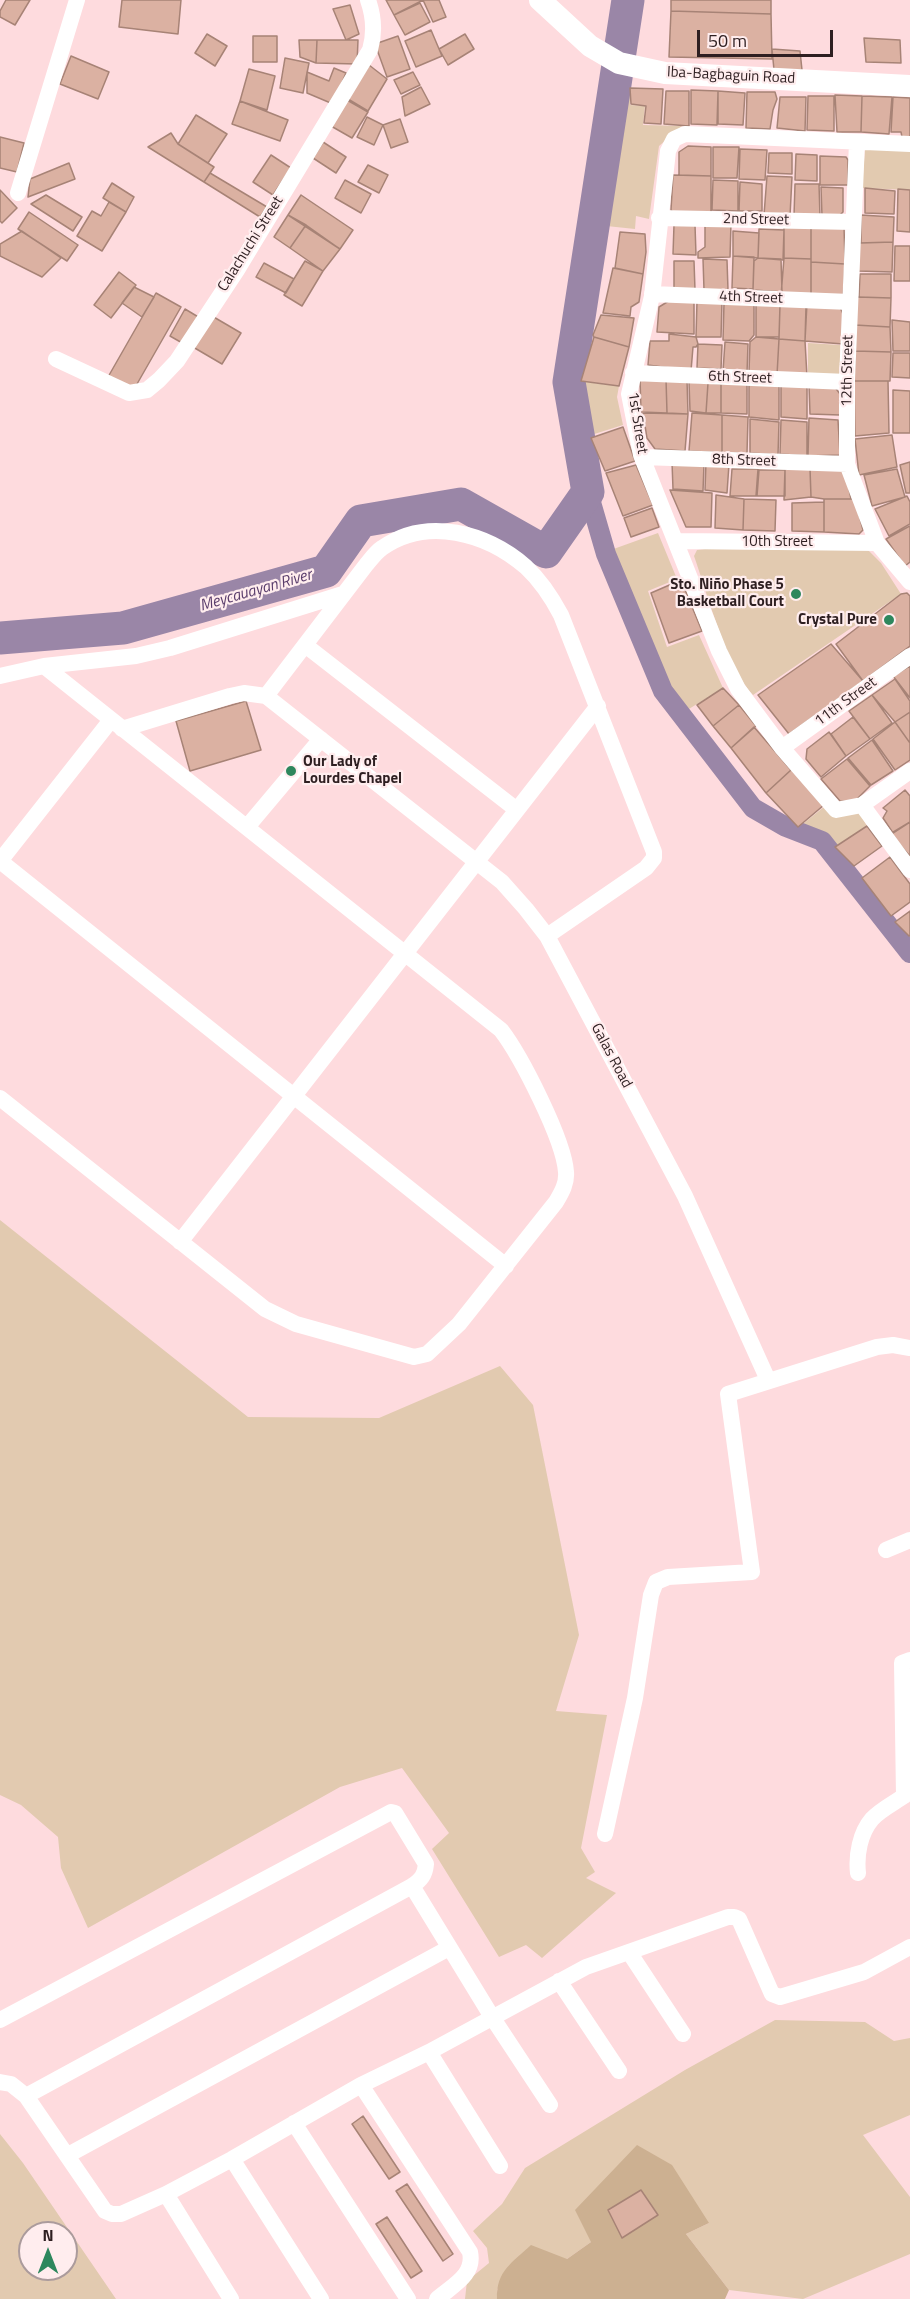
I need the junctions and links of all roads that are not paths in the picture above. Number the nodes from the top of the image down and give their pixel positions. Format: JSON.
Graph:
{"nodes":[{"id":1,"x":77,"y":0,"type":"edge"},
{"id":2,"x":368,"y":0,"type":"edge"},
{"id":3,"x":540,"y":0,"type":"edge"},
{"id":4,"x":910,"y":86,"type":"edge"},
{"id":5,"x":857,"y":142,"type":"junction"},
{"id":6,"x":910,"y":144,"type":"edge"},
{"id":7,"x":18,"y":193,"type":"dead end"},
{"id":8,"x":660,"y":218,"type":"junction"},
{"id":9,"x":853,"y":222,"type":"junction"},
{"id":10,"x":652,"y":294,"type":"junction"},
{"id":11,"x":850,"y":302,"type":"junction"},
{"id":12,"x":56,"y":359,"type":"dead end"},
{"id":13,"x":633,"y":373,"type":"junction"},
{"id":14,"x":847,"y":382,"type":"junction"},
{"id":15,"x":642,"y":457,"type":"junction"},
{"id":16,"x":847,"y":464,"type":"junction"},
{"id":17,"x":677,"y":541,"type":"junction"},
{"id":18,"x":877,"y":543,"type":"junction"},
{"id":19,"x":910,"y":582,"type":"edge"},
{"id":20,"x":343,"y":594,"type":"junction"},
{"id":21,"x":305,"y":645,"type":"junction"},
{"id":22,"x":910,"y":656,"type":"edge"},
{"id":23,"x":44,"y":666,"type":"junction"},
{"id":24,"x":0,"y":676,"type":"edge"},
{"id":25,"x":266,"y":696,"type":"junction"},
{"id":26,"x":598,"y":706,"type":"junction"},
{"id":27,"x":116,"y":725,"type":"junction"},
{"id":28,"x":321,"y":739,"type":"junction"},
{"id":29,"x":782,"y":748,"type":"junction"},
{"id":30,"x":910,"y":771,"type":"edge"},
{"id":31,"x":862,"y":805,"type":"junction"},
{"id":32,"x":517,"y":810,"type":"junction"},
{"id":33,"x":247,"y":827,"type":"junction"},
{"id":34,"x":0,"y":861,"type":"edge"},
{"id":35,"x":476,"y":862,"type":"junction"},
{"id":36,"x":910,"y":870,"type":"edge"},
{"id":37,"x":546,"y":936,"type":"junction"},
{"id":38,"x":405,"y":953,"type":"junction"},
{"id":39,"x":294,"y":1096,"type":"junction"},
{"id":40,"x":0,"y":1098,"type":"edge"},
{"id":41,"x":180,"y":1242,"type":"junction"},
{"id":42,"x":506,"y":1266,"type":"junction"},
{"id":43,"x":910,"y":1348,"type":"edge"},
{"id":44,"x":768,"y":1380,"type":"junction"},
{"id":45,"x":910,"y":1540,"type":"edge"},
{"id":46,"x":886,"y":1550,"type":"dead end"},
{"id":47,"x":910,"y":1660,"type":"edge"},
{"id":48,"x":907,"y":1794,"type":"edge"},
{"id":49,"x":605,"y":1834,"type":"dead end"},
{"id":50,"x":858,"y":1873,"type":"dead end"},
{"id":51,"x":412,"y":1886,"type":"junction"},
{"id":52,"x":910,"y":1947,"type":"edge"},
{"id":53,"x":449,"y":1948,"type":"junction"},
{"id":54,"x":629,"y":1952,"type":"junction"},
{"id":55,"x":559,"y":1981,"type":"junction"},
{"id":56,"x":492,"y":2017,"type":"junction"},
{"id":57,"x":0,"y":2020,"type":"edge"},
{"id":58,"x":683,"y":2034,"type":"dead end"},
{"id":59,"x":429,"y":2052,"type":"junction"},
{"id":60,"x":619,"y":2071,"type":"dead end"},
{"id":61,"x":0,"y":2082,"type":"edge"},
{"id":62,"x":361,"y":2085,"type":"junction"},
{"id":63,"x":26,"y":2096,"type":"junction"},
{"id":64,"x":550,"y":2105,"type":"dead end"},
{"id":65,"x":294,"y":2123,"type":"junction"},
{"id":66,"x":68,"y":2155,"type":"junction"},
{"id":67,"x":232,"y":2159,"type":"junction"},
{"id":68,"x":500,"y":2166,"type":"dead end"},
{"id":69,"x":166,"y":2194,"type":"junction"},
{"id":70,"x":231,"y":2299,"type":"edge"},
{"id":71,"x":321,"y":2299,"type":"edge"},
{"id":72,"x":408,"y":2299,"type":"edge"},
{"id":73,"x":437,"y":2299,"type":"edge"}],
"edges":[{"from":1,"to":7,"type":"street"},
{"from":2,"to":12,"type":"street","name":"Calachuchi Street"},
{"from":3,"to":4,"type":"street","name":"Iba-Bagbaguin Road"},
{"from":5,"to":6,"type":"street","name":"1st Street"},
{"from":5,"to":8,"type":"street","name":"1st Street"},
{"from":5,"to":9,"type":"street","name":"12th Street"},
{"from":8,"to":9,"type":"street","name":"2nd Street"},
{"from":8,"to":10,"type":"street","name":"1st Street"},
{"from":9,"to":11,"type":"street","name":"12th Street"},
{"from":10,"to":11,"type":"street","name":"4th Street"},
{"from":10,"to":13,"type":"street","name":"1st Street"},
{"from":11,"to":14,"type":"street","name":"12th Street"},
{"from":13,"to":14,"type":"street","name":"6th Street"},
{"from":13,"to":15,"type":"street","name":"1st Street"},
{"from":14,"to":16,"type":"street","name":"12th Street"},
{"from":15,"to":16,"type":"street","name":"8th Street"},
{"from":15,"to":17,"type":"street","name":"1st Street"},
{"from":16,"to":18,"type":"street","name":"12th Street"},
{"from":17,"to":18,"type":"street","name":"10th Street"},
{"from":17,"to":29,"type":"street","name":"1st Street"},
{"from":18,"to":19,"type":"street","name":"12th Street"},
{"from":20,"to":21,"type":"street"},
{"from":20,"to":23,"type":"street"},
{"from":20,"to":26,"type":"street"},
{"from":21,"to":25,"type":"street"},
{"from":21,"to":32,"type":"street"},
{"from":22,"to":29,"type":"street","name":"11th Street"},
{"from":23,"to":24,"type":"street"},
{"from":23,"to":27,"type":"street"},
{"from":25,"to":27,"type":"street"},
{"from":25,"to":28,"type":"street","name":"Galas Road"},
{"from":26,"to":32,"type":"street"},
{"from":26,"to":37,"type":"street"},
{"from":27,"to":33,"type":"street"},
{"from":27,"to":34,"type":"street"},
{"from":28,"to":33,"type":"street"},
{"from":28,"to":35,"type":"street","name":"Galas Road"},
{"from":29,"to":31,"type":"street","name":"1st Street"},
{"from":30,"to":31,"type":"street"},
{"from":31,"to":36,"type":"street"},
{"from":32,"to":35,"type":"street"},
{"from":33,"to":38,"type":"street"},
{"from":34,"to":39,"type":"street"},
{"from":35,"to":37,"type":"street","name":"Galas Road"},
{"from":35,"to":38,"type":"street"},
{"from":37,"to":44,"type":"street","name":"Galas Road"},
{"from":38,"to":39,"type":"street"},
{"from":38,"to":42,"type":"street"},
{"from":39,"to":41,"type":"street"},
{"from":39,"to":42,"type":"street"},
{"from":40,"to":41,"type":"street"},
{"from":41,"to":42,"type":"street"},
{"from":43,"to":44,"type":"street"},
{"from":44,"to":49,"type":"street"},
{"from":45,"to":46,"type":"street"},
{"from":47,"to":48,"type":"street"},
{"from":48,"to":50,"type":"street"},
{"from":51,"to":53,"type":"street"},
{"from":51,"to":57,"type":"street"},
{"from":51,"to":63,"type":"street"},
{"from":52,"to":54,"type":"street"},
{"from":53,"to":56,"type":"street"},
{"from":53,"to":66,"type":"street"},
{"from":54,"to":55,"type":"street"},
{"from":54,"to":58,"type":"street"},
{"from":55,"to":56,"type":"street"},
{"from":55,"to":60,"type":"street"},
{"from":56,"to":59,"type":"street"},
{"from":56,"to":64,"type":"street"},
{"from":59,"to":62,"type":"street"},
{"from":59,"to":68,"type":"street"},
{"from":61,"to":63,"type":"street"},
{"from":62,"to":65,"type":"street"},
{"from":62,"to":73,"type":"street"},
{"from":63,"to":66,"type":"street"},
{"from":65,"to":67,"type":"street"},
{"from":65,"to":72,"type":"street"},
{"from":66,"to":69,"type":"street"},
{"from":67,"to":69,"type":"street"},
{"from":67,"to":71,"type":"street"},
{"from":69,"to":70,"type":"street"}]}
